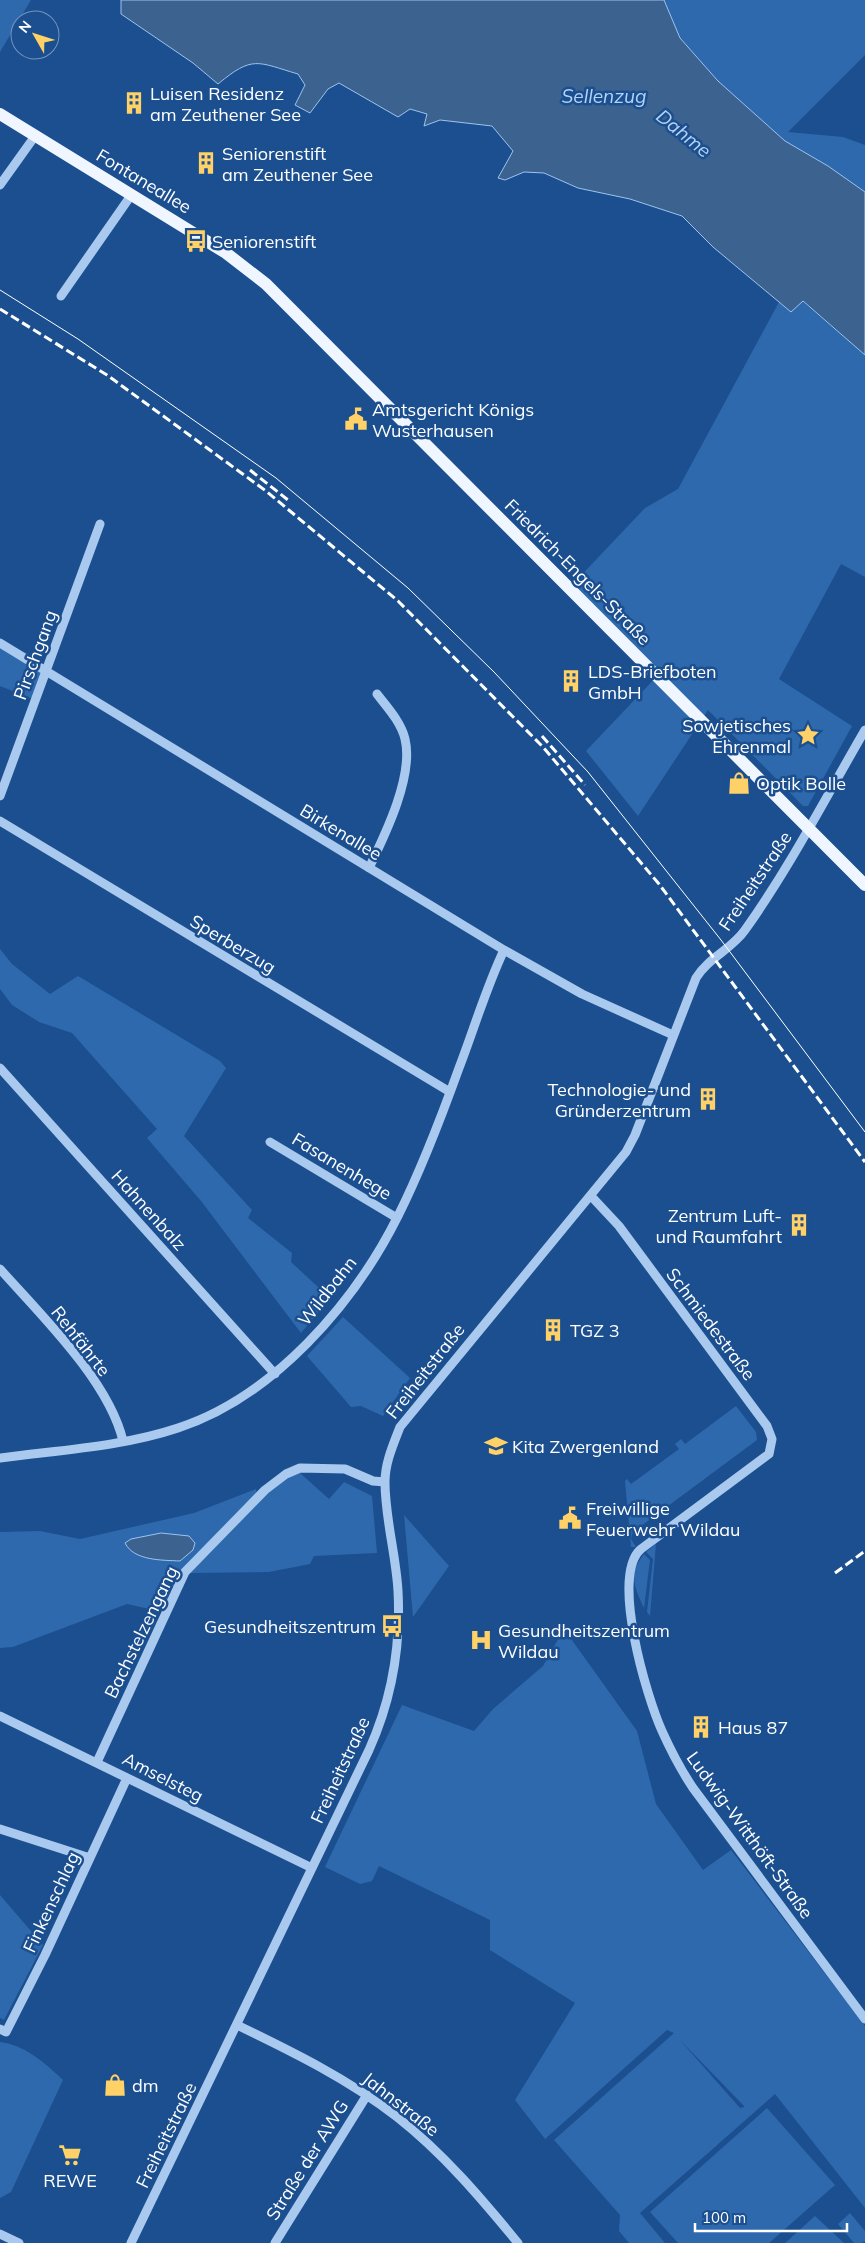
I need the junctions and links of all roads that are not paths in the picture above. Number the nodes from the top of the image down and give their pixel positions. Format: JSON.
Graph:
{"nodes":[{"id":1,"x":0,"y":114,"type":"edge"},
{"id":2,"x":35,"y":136,"type":"junction"},
{"id":3,"x":0,"y":184,"type":"edge"},
{"id":4,"x":132,"y":194,"type":"junction"},
{"id":5,"x":266,"y":284,"type":"joint"},
{"id":6,"x":61,"y":296,"type":"dead end"},
{"id":7,"x":100,"y":524,"type":"dead end"},
{"id":8,"x":0,"y":643,"type":"edge"},
{"id":9,"x":46,"y":672,"type":"junction"},
{"id":10,"x":376,"y":694,"type":"dead end"},
{"id":11,"x":865,"y":730,"type":"edge"},
{"id":12,"x":0,"y":796,"type":"edge"},
{"id":13,"x":0,"y":821,"type":"edge"},
{"id":14,"x":809,"y":828,"type":"junction"},
{"id":15,"x":369,"y":868,"type":"junction"},
{"id":16,"x":865,"y":885,"type":"edge"},
{"id":17,"x":504,"y":950,"type":"junction"},
{"id":18,"x":673,"y":1035,"type":"junction"},
{"id":19,"x":0,"y":1068,"type":"edge"},
{"id":20,"x":450,"y":1092,"type":"junction"},
{"id":21,"x":270,"y":1142,"type":"dead end"},
{"id":22,"x":592,"y":1196,"type":"junction"},
{"id":23,"x":397,"y":1218,"type":"junction"},
{"id":24,"x":0,"y":1269,"type":"edge"},
{"id":25,"x":275,"y":1374,"type":"junction"},
{"id":26,"x":123,"y":1441,"type":"junction"},
{"id":27,"x":768,"y":1454,"type":"joint"},
{"id":28,"x":0,"y":1458,"type":"edge"},
{"id":29,"x":385,"y":1482,"type":"junction"},
{"id":30,"x":0,"y":1716,"type":"edge"},
{"id":31,"x":97,"y":1762,"type":"junction"},
{"id":32,"x":128,"y":1778,"type":"junction"},
{"id":33,"x":0,"y":1829,"type":"edge"},
{"id":34,"x":90,"y":1858,"type":"junction"},
{"id":35,"x":312,"y":1868,"type":"junction"},
{"id":36,"x":865,"y":2019,"type":"edge"},
{"id":37,"x":237,"y":2025,"type":"junction"},
{"id":38,"x":0,"y":2029,"type":"edge"},
{"id":39,"x":367,"y":2096,"type":"junction"},
{"id":40,"x":0,"y":2234,"type":"edge"},
{"id":41,"x":19,"y":2243,"type":"edge"},
{"id":42,"x":131,"y":2243,"type":"edge"},
{"id":43,"x":275,"y":2243,"type":"edge"},
{"id":44,"x":518,"y":2243,"type":"edge"}],
"edges":[{"from":1,"to":2,"type":"main road","name":"Fontaneallee"},
{"from":2,"to":3,"type":"street"},
{"from":2,"to":4,"type":"main road","name":"Fontaneallee"},
{"from":4,"to":5,"type":"main road","name":"Fontaneallee"},
{"from":4,"to":6,"type":"street"},
{"from":5,"to":14,"type":"main road","name":"Friedrich-Engels-Straße"},
{"from":7,"to":9,"type":"street","name":"Pirschgang"},
{"from":8,"to":9,"type":"street","name":"Birkenallee"},
{"from":9,"to":12,"type":"street","name":"Pirschgang"},
{"from":9,"to":15,"type":"street","name":"Birkenallee"},
{"from":10,"to":15,"type":"street"},
{"from":11,"to":14,"type":"street","name":"Freiheitstraße"},
{"from":13,"to":20,"type":"street","name":"Sperberzug"},
{"from":14,"to":16,"type":"main road","name":"Friedrich-Engels-Straße"},
{"from":14,"to":18,"type":"street","name":"Freiheitstraße"},
{"from":15,"to":17,"type":"street","name":"Birkenallee"},
{"from":17,"to":18,"type":"street","name":"Birkenallee"},
{"from":17,"to":20,"type":"street","name":"Wildbahn"},
{"from":18,"to":22,"type":"street","name":"Freiheitstraße"},
{"from":19,"to":25,"type":"street","name":"Hahnenbalz"},
{"from":20,"to":23,"type":"street","name":"Wildbahn"},
{"from":21,"to":23,"type":"street","name":"Fasanenhege"},
{"from":22,"to":27,"type":"street","name":"Schmiedestraße"},
{"from":22,"to":29,"type":"street","name":"Freiheitstraße"},
{"from":23,"to":25,"type":"street","name":"Wildbahn"},
{"from":24,"to":26,"type":"street","name":"Rehfährte"},
{"from":25,"to":26,"type":"street","name":"Wildbahn"},
{"from":26,"to":28,"type":"street","name":"Wildbahn"},
{"from":27,"to":36,"type":"street","name":"Ludwig-Witthöft-Straße"},
{"from":29,"to":31,"type":"street","name":"Bachstelzengang"},
{"from":29,"to":35,"type":"street","name":"Freiheitstraße"},
{"from":30,"to":31,"type":"street","name":"Amselsteg"},
{"from":31,"to":32,"type":"street","name":"Amselsteg"},
{"from":32,"to":34,"type":"street","name":"Finkenschlag"},
{"from":32,"to":35,"type":"street","name":"Amselsteg"},
{"from":33,"to":34,"type":"street"},
{"from":34,"to":38,"type":"street","name":"Finkenschlag"},
{"from":35,"to":37,"type":"street","name":"Freiheitstraße"},
{"from":37,"to":39,"type":"street","name":"Jahnstraße"},
{"from":37,"to":42,"type":"street","name":"Freiheitstraße"},
{"from":39,"to":43,"type":"street","name":"Straße der AWG"},
{"from":39,"to":44,"type":"street","name":"Jahnstraße"},
{"from":40,"to":41,"type":"street"}]}
